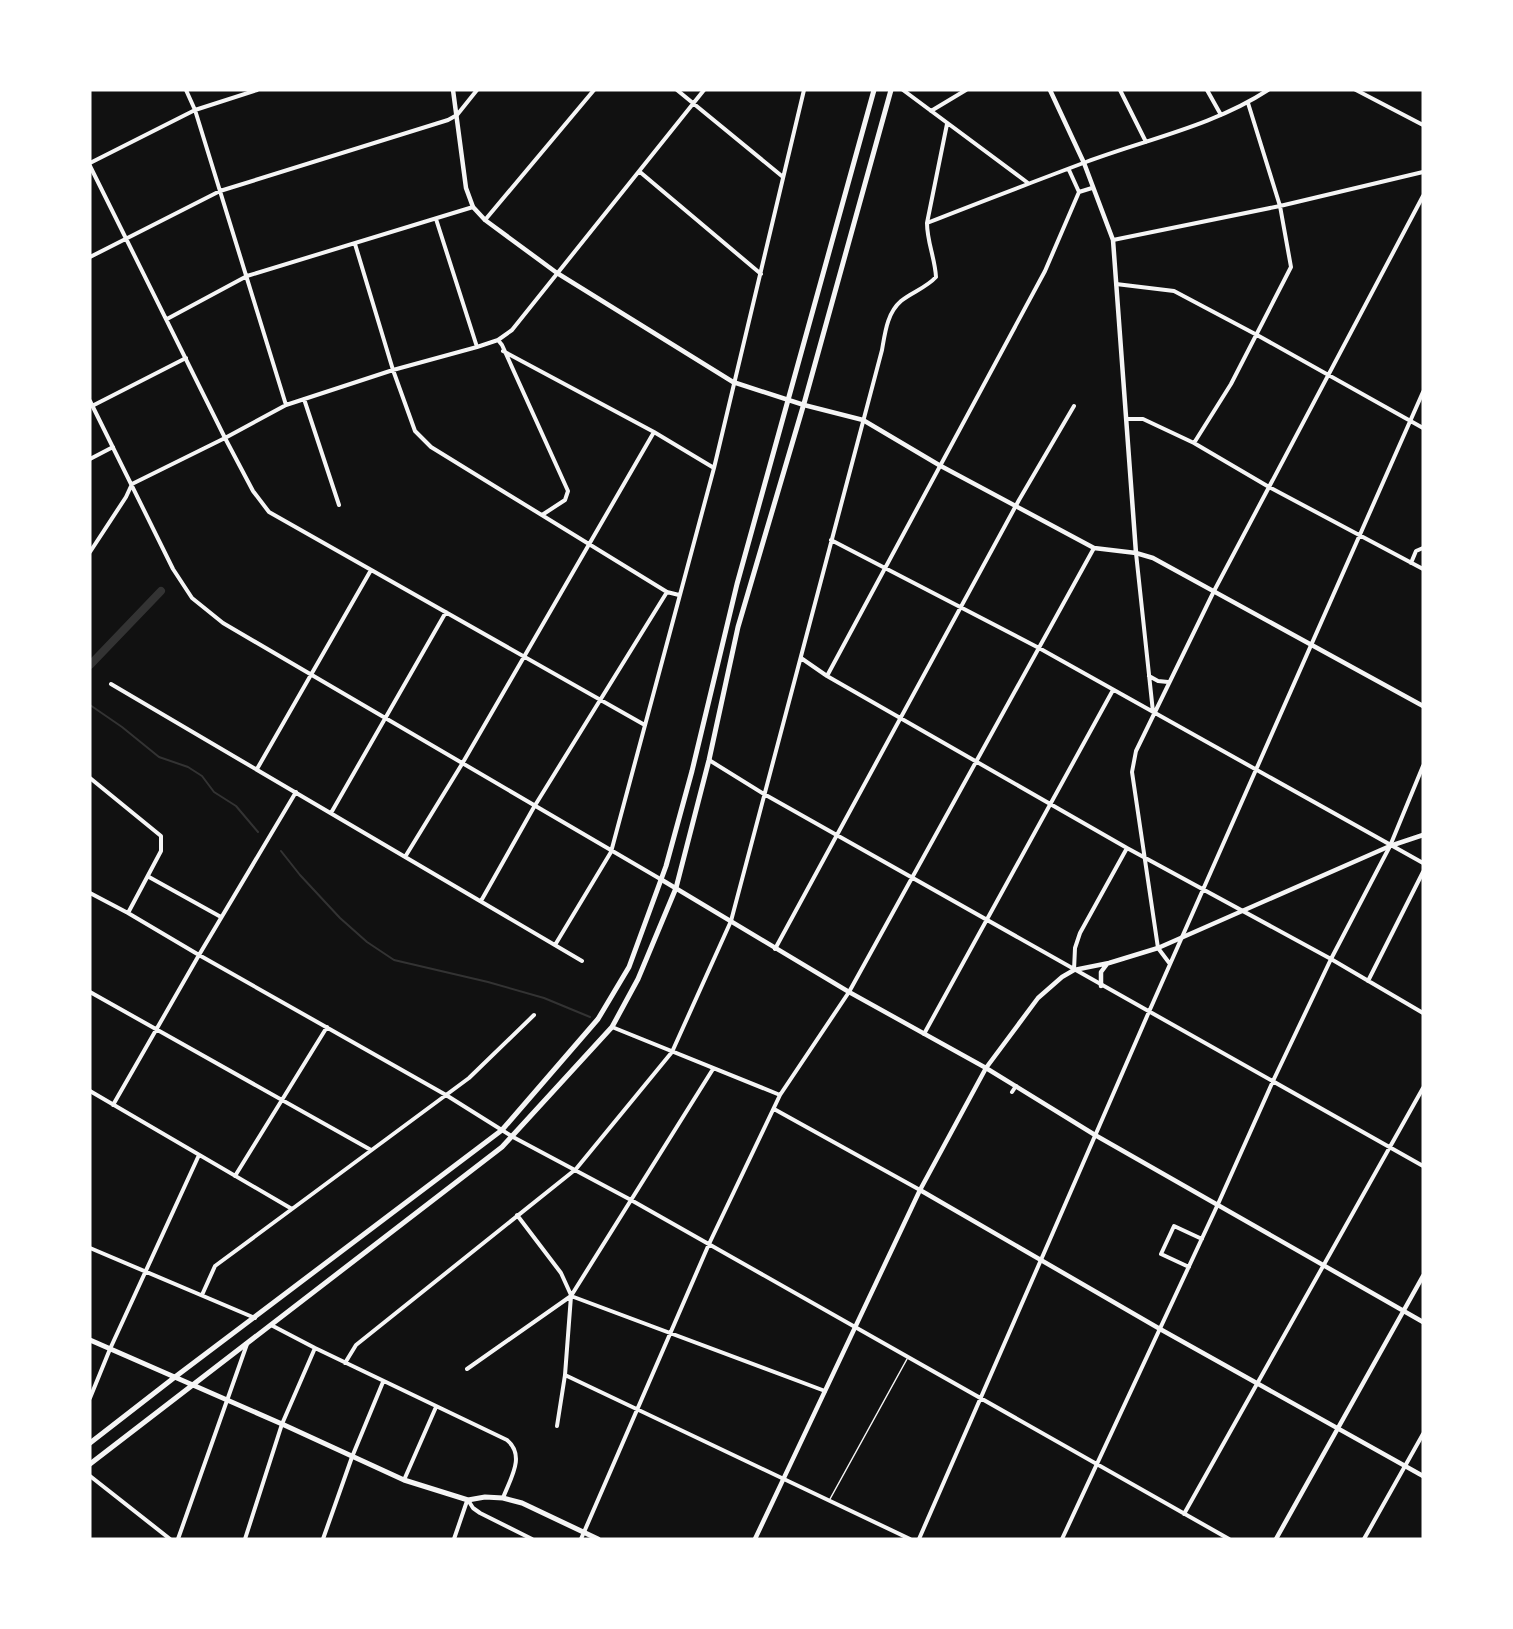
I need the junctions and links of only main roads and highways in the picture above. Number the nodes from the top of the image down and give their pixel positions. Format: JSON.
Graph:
{"nodes":[{"id":1,"x":874,"y":90,"type":"edge"},
{"id":2,"x":891,"y":90,"type":"edge"},
{"id":3,"x":90,"y":1340,"type":"edge"},
{"id":4,"x":175,"y":1377,"type":"junction"},
{"id":5,"x":193,"y":1385,"type":"junction"},
{"id":6,"x":90,"y":1443,"type":"edge"},
{"id":7,"x":90,"y":1464,"type":"edge"},
{"id":8,"x":598,"y":1539,"type":"edge"}],
"edges":[{"from":1,"to":4,"type":"main road"},
{"from":2,"to":5,"type":"main road"},
{"from":3,"to":4,"type":"main road"},
{"from":4,"to":5,"type":"main road"},
{"from":4,"to":6,"type":"main road"},
{"from":5,"to":7,"type":"main road"},
{"from":5,"to":8,"type":"main road"}]}
